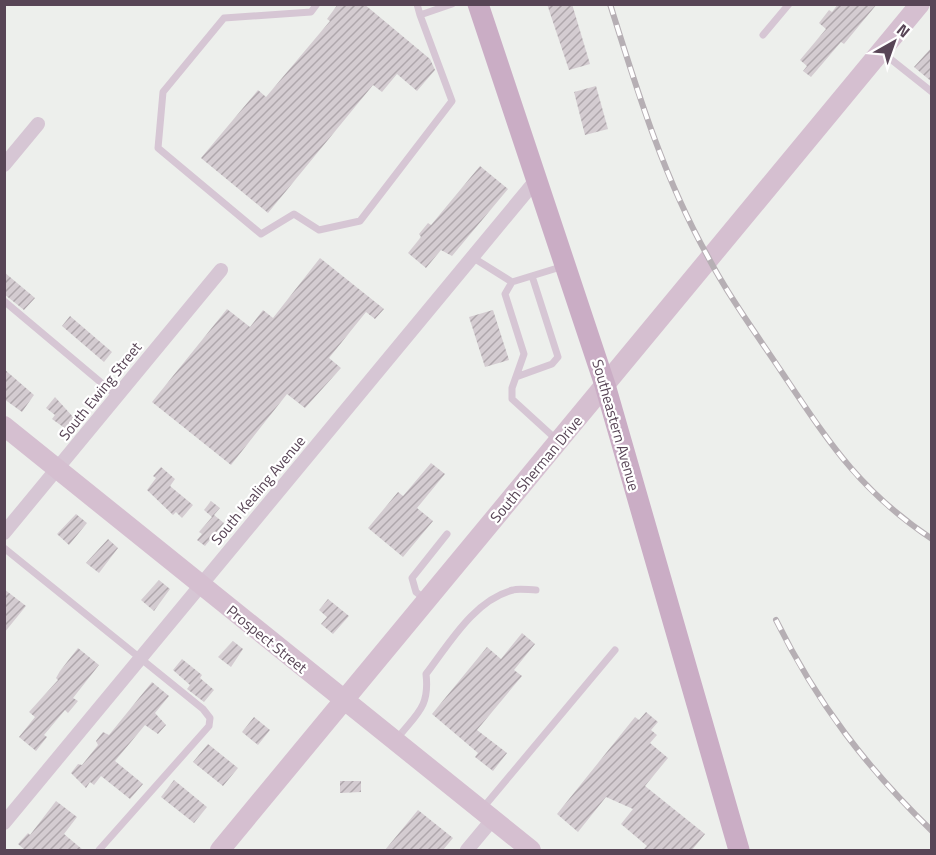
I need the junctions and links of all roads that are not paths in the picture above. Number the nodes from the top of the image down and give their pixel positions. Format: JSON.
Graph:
{"nodes":[{"id":1,"x":317,"y":4,"type":"edge"},
{"id":2,"x":417,"y":4,"type":"edge"},
{"id":3,"x":452,"y":4,"type":"edge"},
{"id":4,"x":478,"y":4,"type":"edge"},
{"id":5,"x":789,"y":4,"type":"edge"},
{"id":6,"x":920,"y":4,"type":"edge"},
{"id":7,"x":420,"y":15,"type":"junction"},
{"id":8,"x":763,"y":35,"type":"dead end"},
{"id":9,"x":881,"y":52,"type":"junction"},
{"id":10,"x":932,"y":92,"type":"edge"},
{"id":11,"x":38,"y":124,"type":"dead end"},
{"id":12,"x":4,"y":165,"type":"edge"},
{"id":13,"x":537,"y":179,"type":"junction"},
{"id":14,"x":472,"y":257,"type":"junction"},
{"id":15,"x":566,"y":266,"type":"junction"},
{"id":16,"x":221,"y":270,"type":"dead end"},
{"id":17,"x":532,"y":276,"type":"junction"},
{"id":18,"x":512,"y":282,"type":"junction"},
{"id":19,"x":4,"y":301,"type":"edge"},
{"id":20,"x":516,"y":377,"type":"junction"},
{"id":21,"x":605,"y":385,"type":"junction"},
{"id":22,"x":117,"y":396,"type":"junction"},
{"id":23,"x":4,"y":426,"type":"edge"},
{"id":24,"x":559,"y":441,"type":"junction"},
{"id":25,"x":58,"y":469,"type":"junction"},
{"id":26,"x":4,"y":533,"type":"edge"},
{"id":27,"x":447,"y":534,"type":"dead end"},
{"id":28,"x":4,"y":548,"type":"edge"},
{"id":29,"x":201,"y":585,"type":"junction"},
{"id":30,"x":536,"y":590,"type":"dead end"},
{"id":31,"x":428,"y":601,"type":"junction"},
{"id":32,"x":615,"y":650,"type":"dead end"},
{"id":33,"x":139,"y":659,"type":"junction"},
{"id":34,"x":345,"y":702,"type":"junction"},
{"id":35,"x":394,"y":742,"type":"junction"},
{"id":36,"x":487,"y":816,"type":"junction"},
{"id":37,"x":4,"y":823,"type":"edge"},
{"id":38,"x":99,"y":850,"type":"edge"},
{"id":39,"x":220,"y":850,"type":"edge"},
{"id":40,"x":467,"y":850,"type":"edge"},
{"id":41,"x":531,"y":850,"type":"edge"},
{"id":42,"x":739,"y":850,"type":"edge"}],
"edges":[{"from":1,"to":7,"type":"lane"},
{"from":2,"to":7,"type":"lane"},
{"from":3,"to":7,"type":"lane"},
{"from":4,"to":13,"type":"main road","name":"Southeastern Avenue"},
{"from":5,"to":8,"type":"lane"},
{"from":6,"to":9,"type":"main road","name":"South Sherman Drive"},
{"from":9,"to":10,"type":"lane"},
{"from":9,"to":21,"type":"main road","name":"South Sherman Drive"},
{"from":11,"to":12,"type":"street"},
{"from":13,"to":14,"type":"street","name":"South Kealing Avenue"},
{"from":13,"to":15,"type":"main road","name":"Southeastern Avenue"},
{"from":14,"to":18,"type":"lane"},
{"from":14,"to":29,"type":"street","name":"South Kealing Avenue"},
{"from":15,"to":17,"type":"lane"},
{"from":15,"to":21,"type":"main road","name":"Southeastern Avenue"},
{"from":16,"to":22,"type":"street","name":"South Ewing Street"},
{"from":17,"to":18,"type":"lane"},
{"from":17,"to":20,"type":"lane"},
{"from":18,"to":20,"type":"lane"},
{"from":19,"to":22,"type":"lane"},
{"from":20,"to":24,"type":"lane"},
{"from":21,"to":24,"type":"main road","name":"South Sherman Drive"},
{"from":21,"to":42,"type":"main road","name":"Southeastern Avenue"},
{"from":22,"to":25,"type":"street","name":"South Ewing Street"},
{"from":23,"to":25,"type":"main road","name":"Prospect Street"},
{"from":24,"to":31,"type":"main road","name":"South Sherman Drive"},
{"from":25,"to":26,"type":"street","name":"South Ewing Street"},
{"from":25,"to":29,"type":"main road","name":"Prospect Street"},
{"from":27,"to":31,"type":"lane"},
{"from":28,"to":33,"type":"lane"},
{"from":29,"to":33,"type":"street","name":"South Kealing Avenue"},
{"from":29,"to":34,"type":"main road","name":"Prospect Street"},
{"from":30,"to":35,"type":"lane"},
{"from":31,"to":34,"type":"main road","name":"South Sherman Drive"},
{"from":32,"to":36,"type":"lane"},
{"from":33,"to":37,"type":"street","name":"South Kealing Avenue"},
{"from":33,"to":38,"type":"lane"},
{"from":34,"to":35,"type":"main road","name":"Prospect Street"},
{"from":34,"to":39,"type":"main road","name":"South Sherman Drive"},
{"from":35,"to":36,"type":"main road","name":"Prospect Street"},
{"from":36,"to":40,"type":"street"},
{"from":36,"to":41,"type":"main road","name":"Prospect Street"}]}
